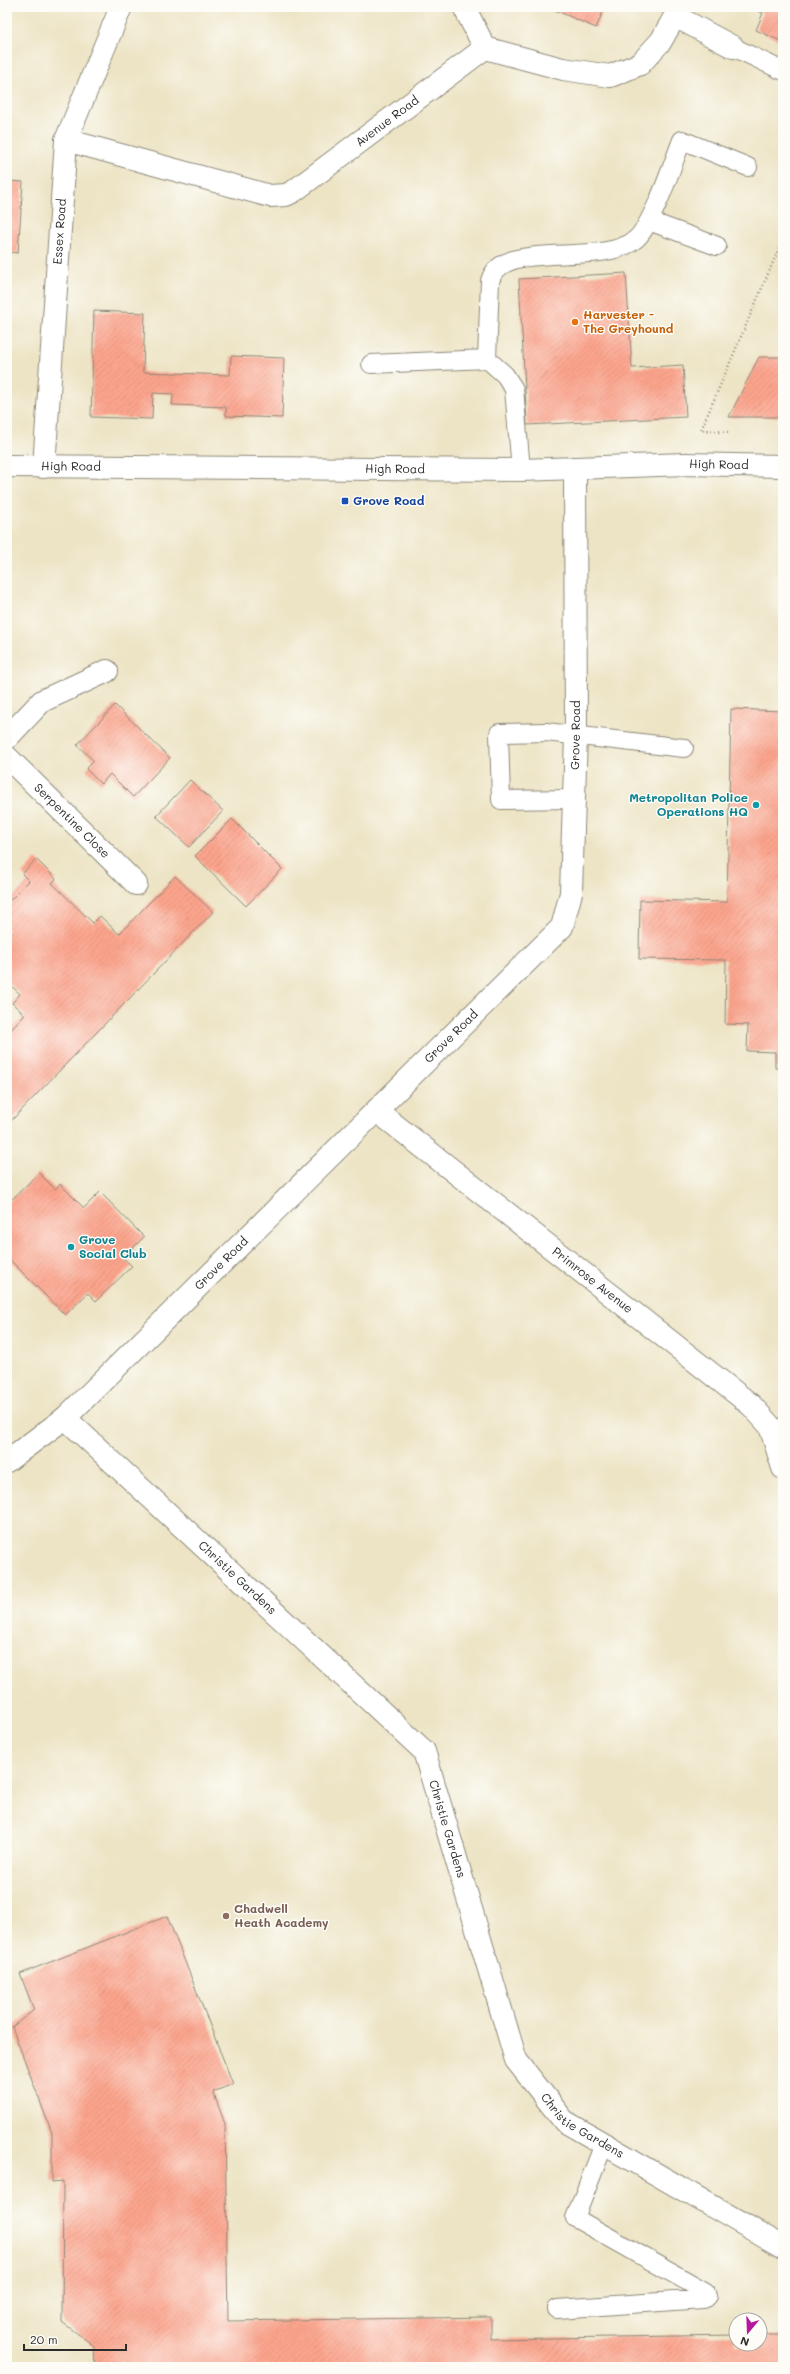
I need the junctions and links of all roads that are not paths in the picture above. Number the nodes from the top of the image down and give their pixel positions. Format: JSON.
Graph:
{"nodes":[{"id":1,"x":121,"y":7,"type":"edge"},
{"id":2,"x":464,"y":7,"type":"edge"},
{"id":3,"x":678,"y":12,"type":"edge"},
{"id":4,"x":733,"y":46,"type":"joint"},
{"id":5,"x":485,"y":48,"type":"junction"},
{"id":6,"x":781,"y":70,"type":"dead end"},
{"id":7,"x":66,"y":140,"type":"junction"},
{"id":8,"x":748,"y":167,"type":"dead end"},
{"id":9,"x":649,"y":221,"type":"junction"},
{"id":10,"x":717,"y":246,"type":"dead end"},
{"id":11,"x":487,"y":359,"type":"junction"},
{"id":12,"x":371,"y":364,"type":"dead end"},
{"id":13,"x":7,"y":466,"type":"edge"},
{"id":14,"x":783,"y":466,"type":"edge"},
{"id":15,"x":44,"y":467,"type":"junction"},
{"id":16,"x":575,"y":468,"type":"junction"},
{"id":17,"x":521,"y":470,"type":"junction"},
{"id":18,"x":107,"y":671,"type":"dead end"},
{"id":19,"x":576,"y":735,"type":"junction"},
{"id":20,"x":7,"y":738,"type":"edge"},
{"id":21,"x":684,"y":748,"type":"dead end"},
{"id":22,"x":7,"y":757,"type":"edge"},
{"id":23,"x":573,"y":799,"type":"junction"},
{"id":24,"x":136,"y":884,"type":"dead end"},
{"id":25,"x":377,"y":1111,"type":"junction"},
{"id":26,"x":64,"y":1418,"type":"junction"},
{"id":27,"x":7,"y":1461,"type":"edge"},
{"id":28,"x":783,"y":1468,"type":"edge"},
{"id":29,"x":604,"y":2144,"type":"junction"},
{"id":30,"x":783,"y":2247,"type":"edge"},
{"id":31,"x":557,"y":2309,"type":"dead end"}],
"edges":[{"from":1,"to":7,"type":"street","name":"Essex Road"},
{"from":2,"to":5,"type":"street"},
{"from":3,"to":4,"type":"street"},
{"from":3,"to":5,"type":"street"},
{"from":4,"to":6,"type":"lane"},
{"from":5,"to":7,"type":"street","name":"Avenue Road"},
{"from":7,"to":15,"type":"street","name":"Essex Road"},
{"from":8,"to":9,"type":"lane"},
{"from":9,"to":10,"type":"lane"},
{"from":9,"to":11,"type":"lane"},
{"from":11,"to":12,"type":"lane"},
{"from":11,"to":17,"type":"lane"},
{"from":13,"to":15,"type":"street","name":"High Road"},
{"from":14,"to":16,"type":"street","name":"High Road"},
{"from":15,"to":17,"type":"street","name":"High Road"},
{"from":16,"to":17,"type":"street","name":"High Road"},
{"from":16,"to":19,"type":"street","name":"Grove Road"},
{"from":18,"to":20,"type":"street"},
{"from":19,"to":21,"type":"lane"},
{"from":19,"to":23,"type":"street","name":"Grove Road"},
{"from":19,"to":23,"type":"lane"},
{"from":22,"to":24,"type":"street","name":"Serpentine Close"},
{"from":23,"to":25,"type":"street","name":"Grove Road"},
{"from":25,"to":26,"type":"street","name":"Grove Road"},
{"from":25,"to":28,"type":"street","name":"Primrose Avenue"},
{"from":26,"to":27,"type":"street","name":"Grove Road"},
{"from":26,"to":29,"type":"street","name":"Christie Gardens"},
{"from":29,"to":30,"type":"street","name":"Christie Gardens"},
{"from":29,"to":31,"type":"lane"}]}
